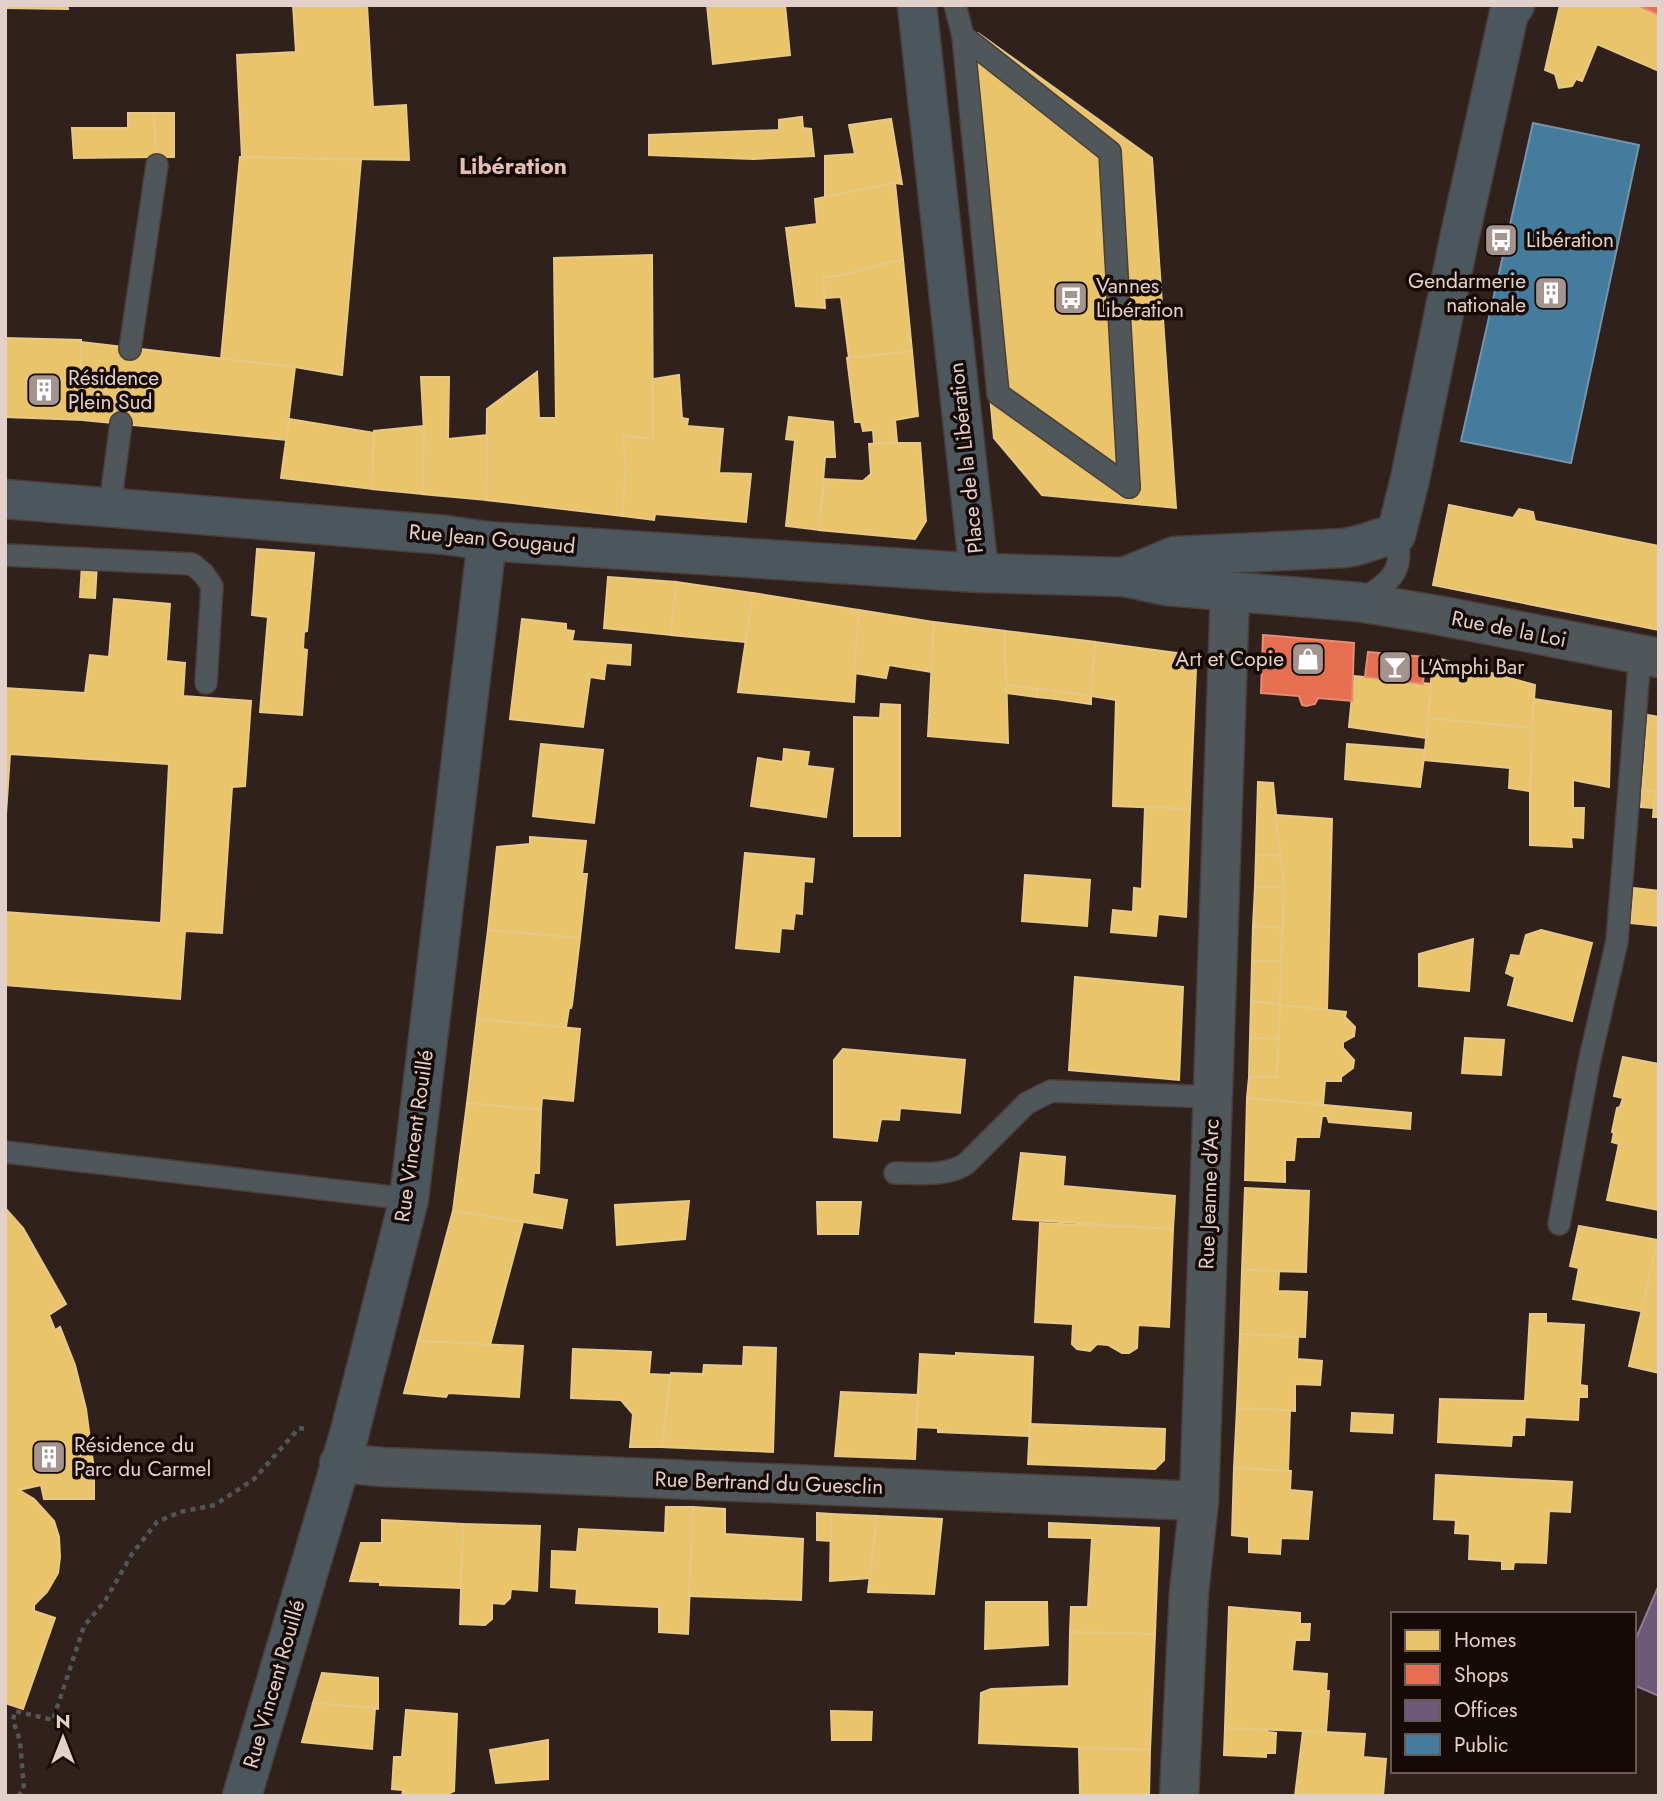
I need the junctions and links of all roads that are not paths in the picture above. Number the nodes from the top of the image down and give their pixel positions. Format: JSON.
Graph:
{"nodes":[{"id":1,"x":917,"y":5,"type":"edge"},
{"id":2,"x":955,"y":5,"type":"edge"},
{"id":3,"x":1509,"y":8,"type":"edge"},
{"id":4,"x":963,"y":36,"type":"junction"},
{"id":5,"x":158,"y":165,"type":"dead end"},
{"id":6,"x":130,"y":349,"type":"dead end"},
{"id":7,"x":121,"y":423,"type":"dead end"},
{"id":8,"x":5,"y":499,"type":"edge"},
{"id":9,"x":110,"y":506,"type":"junction"},
{"id":10,"x":1396,"y":535,"type":"junction"},
{"id":11,"x":487,"y":541,"type":"junction"},
{"id":12,"x":5,"y":555,"type":"edge"},
{"id":13,"x":979,"y":573,"type":"junction"},
{"id":14,"x":1124,"y":578,"type":"junction"},
{"id":15,"x":1230,"y":592,"type":"junction"},
{"id":16,"x":1358,"y":602,"type":"junction"},
{"id":17,"x":1649,"y":656,"type":"edge"},
{"id":18,"x":206,"y":683,"type":"dead end"},
{"id":19,"x":1212,"y":1097,"type":"junction"},
{"id":20,"x":5,"y":1152,"type":"edge"},
{"id":21,"x":895,"y":1173,"type":"dead end"},
{"id":22,"x":409,"y":1199,"type":"junction"},
{"id":23,"x":1559,"y":1224,"type":"dead end"},
{"id":24,"x":344,"y":1449,"type":"junction"},
{"id":25,"x":1199,"y":1501,"type":"junction"},
{"id":26,"x":242,"y":1796,"type":"edge"},
{"id":27,"x":1179,"y":1796,"type":"edge"}],
"edges":[{"from":1,"to":13,"type":"main road","name":"Place de la Libération"},
{"from":2,"to":4,"type":"lane"},
{"from":3,"to":10,"type":"main road"},
{"from":4,"to":4,"type":"lane"},
{"from":5,"to":6,"type":"lane"},
{"from":7,"to":9,"type":"lane"},
{"from":8,"to":9,"type":"main road","name":"Rue Jean Gougaud"},
{"from":9,"to":11,"type":"main road","name":"Rue Jean Gougaud"},
{"from":10,"to":14,"type":"main road"},
{"from":10,"to":16,"type":"lane"},
{"from":11,"to":13,"type":"main road","name":"Rue Jean Gougaud"},
{"from":11,"to":22,"type":"main road","name":"Rue Vincent Rouillé"},
{"from":12,"to":18,"type":"lane"},
{"from":13,"to":14,"type":"main road","name":"Place de la Libération"},
{"from":14,"to":15,"type":"main road","name":"Place de la Libération"},
{"from":15,"to":16,"type":"main road","name":"Place de la Libération"},
{"from":15,"to":19,"type":"street","name":"Rue Jeanne d'Arc"},
{"from":16,"to":17,"type":"street","name":"Rue de la Loi"},
{"from":17,"to":23,"type":"lane"},
{"from":19,"to":21,"type":"lane"},
{"from":19,"to":25,"type":"street","name":"Rue Jeanne d'Arc"},
{"from":20,"to":22,"type":"lane"},
{"from":22,"to":24,"type":"main road","name":"Rue Vincent Rouillé"},
{"from":24,"to":25,"type":"street","name":"Rue Bertrand du Guesclin"},
{"from":24,"to":26,"type":"main road","name":"Rue Vincent Rouillé"},
{"from":25,"to":27,"type":"street","name":"Rue Jeanne d'Arc"}]}
